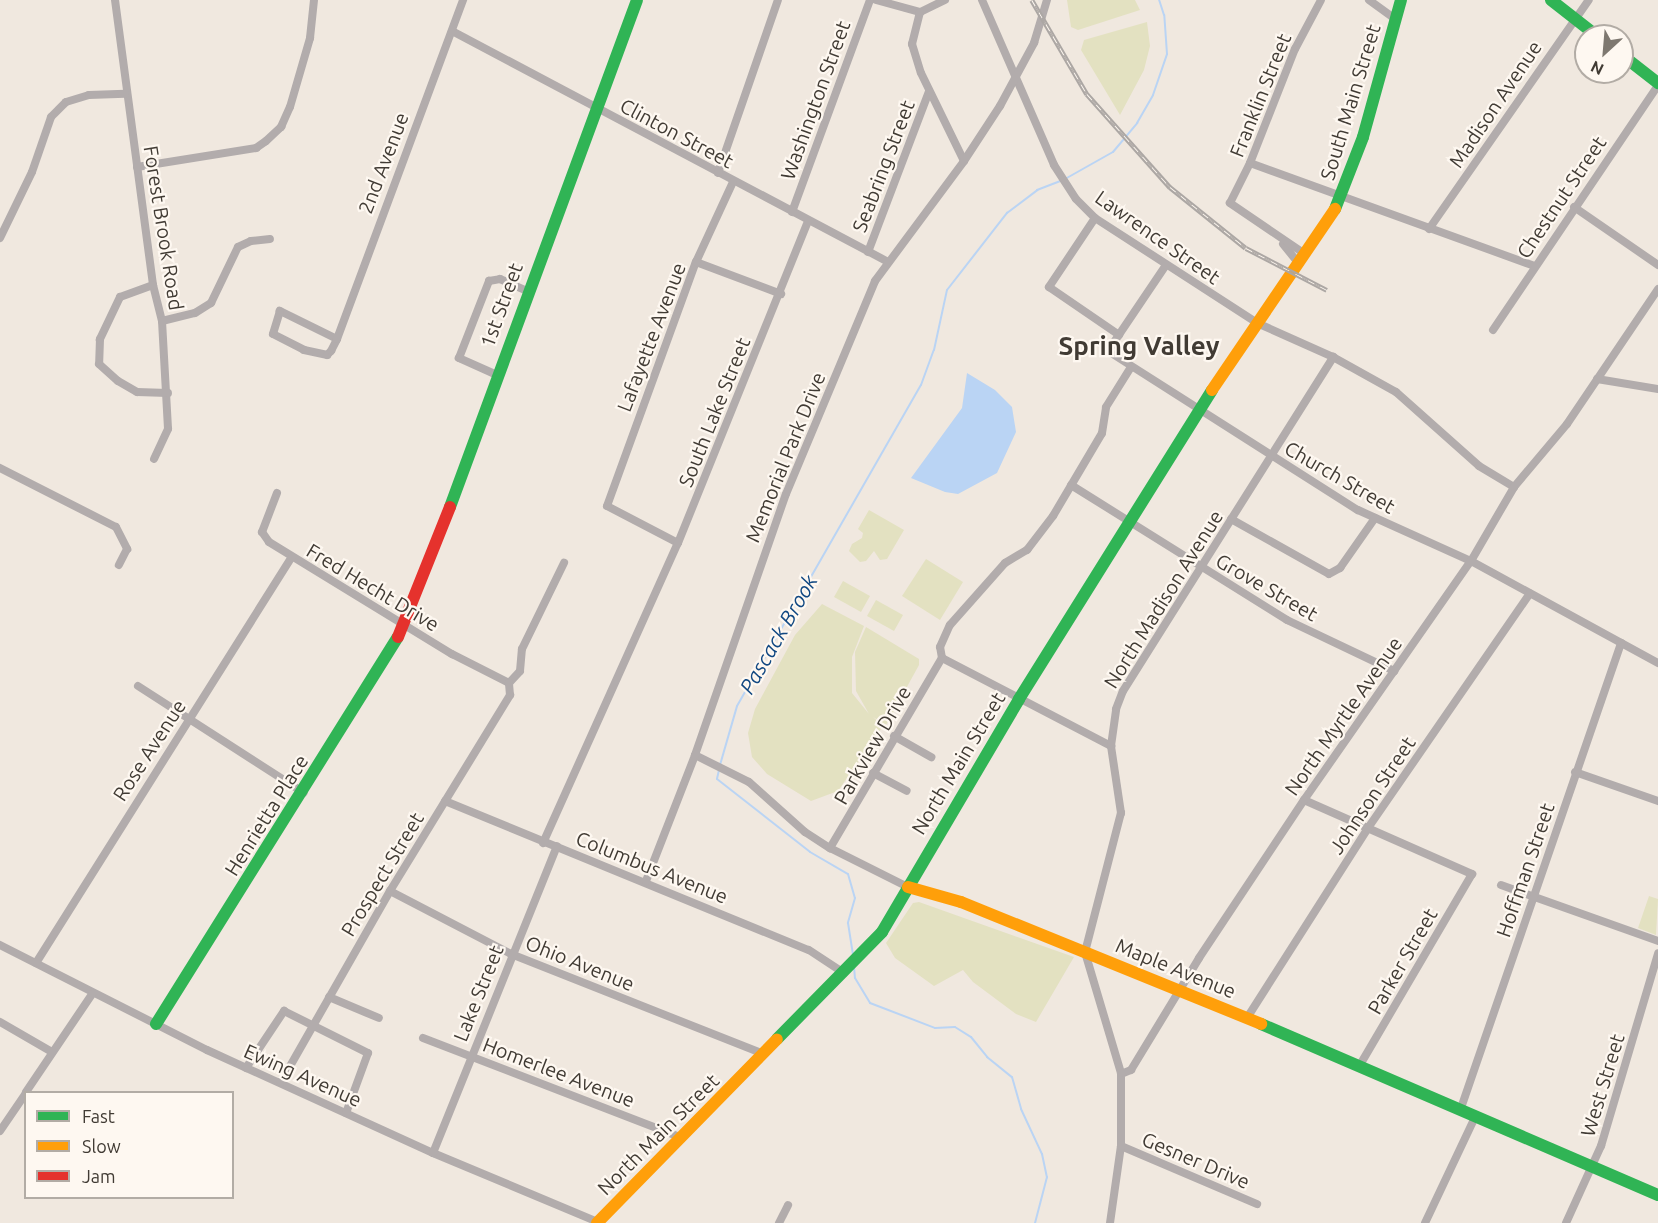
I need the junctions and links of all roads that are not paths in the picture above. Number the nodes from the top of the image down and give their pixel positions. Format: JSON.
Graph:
{"nodes":[{"id":1,"x":115,"y":0,"type":"edge"},
{"id":2,"x":314,"y":0,"type":"edge"},
{"id":3,"x":463,"y":0,"type":"edge"},
{"id":4,"x":637,"y":0,"type":"edge"},
{"id":5,"x":778,"y":0,"type":"edge"},
{"id":6,"x":870,"y":0,"type":"edge"},
{"id":7,"x":876,"y":0,"type":"edge"},
{"id":8,"x":945,"y":0,"type":"edge"},
{"id":9,"x":982,"y":0,"type":"edge"},
{"id":10,"x":1047,"y":0,"type":"edge"},
{"id":11,"x":1321,"y":0,"type":"edge"},
{"id":12,"x":1369,"y":0,"type":"edge"},
{"id":13,"x":1401,"y":0,"type":"edge"},
{"id":14,"x":1551,"y":0,"type":"edge"},
{"id":15,"x":1589,"y":0,"type":"edge"},
{"id":16,"x":920,"y":12,"type":"junction"},
{"id":17,"x":1574,"y":18,"type":"junction"},
{"id":18,"x":1395,"y":19,"type":"junction"},
{"id":19,"x":1582,"y":24,"type":"edge"},
{"id":20,"x":452,"y":32,"type":"junction"},
{"id":21,"x":1634,"y":65,"type":"edge"},
{"id":22,"x":1016,"y":77,"type":"junction"},
{"id":23,"x":1658,"y":84,"type":"edge"},
{"id":24,"x":928,"y":91,"type":"junction"},
{"id":25,"x":125,"y":94,"type":"junction"},
{"id":26,"x":594,"y":108,"type":"junction"},
{"id":27,"x":964,"y":161,"type":"junction"},
{"id":28,"x":1250,"y":163,"type":"junction"},
{"id":29,"x":137,"y":167,"type":"junction"},
{"id":30,"x":718,"y":173,"type":"junction"},
{"id":31,"x":734,"y":182,"type":"junction"},
{"id":32,"x":1342,"y":196,"type":"junction"},
{"id":33,"x":1574,"y":207,"type":"junction"},
{"id":34,"x":792,"y":212,"type":"junction"},
{"id":35,"x":1095,"y":218,"type":"junction"},
{"id":36,"x":808,"y":221,"type":"junction"},
{"id":37,"x":1429,"y":229,"type":"junction"},
{"id":38,"x":0,"y":238,"type":"edge"},
{"id":39,"x":270,"y":239,"type":"dead end"},
{"id":40,"x":868,"y":252,"type":"junction"},
{"id":41,"x":696,"y":262,"type":"junction"},
{"id":42,"x":888,"y":262,"type":"junction"},
{"id":43,"x":1299,"y":264,"type":"junction"},
{"id":44,"x":1166,"y":265,"type":"junction"},
{"id":45,"x":1658,"y":265,"type":"edge"},
{"id":46,"x":1534,"y":266,"type":"junction"},
{"id":47,"x":153,"y":285,"type":"junction"},
{"id":48,"x":1658,"y":289,"type":"edge"},
{"id":49,"x":527,"y":291,"type":"junction"},
{"id":50,"x":781,"y":294,"type":"junction"},
{"id":51,"x":162,"y":321,"type":"junction"},
{"id":52,"x":1257,"y":323,"type":"junction"},
{"id":53,"x":1493,"y":330,"type":"dead end"},
{"id":54,"x":1119,"y":335,"type":"junction"},
{"id":55,"x":337,"y":339,"type":"junction"},
{"id":56,"x":1333,"y":357,"type":"junction"},
{"id":57,"x":1131,"y":367,"type":"junction"},
{"id":58,"x":496,"y":375,"type":"junction"},
{"id":59,"x":1597,"y":379,"type":"junction"},
{"id":60,"x":1658,"y":389,"type":"edge"},
{"id":61,"x":168,"y":393,"type":"junction"},
{"id":62,"x":1197,"y":411,"type":"junction"},
{"id":63,"x":1271,"y":456,"type":"junction"},
{"id":64,"x":154,"y":459,"type":"dead end"},
{"id":65,"x":0,"y":468,"type":"edge"},
{"id":66,"x":1071,"y":485,"type":"junction"},
{"id":67,"x":1514,"y":487,"type":"junction"},
{"id":68,"x":277,"y":494,"type":"dead end"},
{"id":69,"x":1375,"y":518,"type":"junction"},
{"id":70,"x":1231,"y":519,"type":"junction"},
{"id":71,"x":1129,"y":522,"type":"junction"},
{"id":72,"x":678,"y":543,"type":"junction"},
{"id":73,"x":292,"y":557,"type":"junction"},
{"id":74,"x":1471,"y":561,"type":"junction"},
{"id":75,"x":564,"y":562,"type":"dead end"},
{"id":76,"x":119,"y":565,"type":"dead end"},
{"id":77,"x":1201,"y":567,"type":"junction"},
{"id":78,"x":1530,"y":593,"type":"junction"},
{"id":79,"x":406,"y":624,"type":"junction"},
{"id":80,"x":1621,"y":643,"type":"junction"},
{"id":81,"x":942,"y":658,"type":"junction"},
{"id":82,"x":1658,"y":663,"type":"edge"},
{"id":83,"x":1394,"y":670,"type":"junction"},
{"id":84,"x":509,"y":683,"type":"junction"},
{"id":85,"x":138,"y":686,"type":"dead end"},
{"id":86,"x":1019,"y":699,"type":"junction"},
{"id":87,"x":189,"y":718,"type":"junction"},
{"id":88,"x":894,"y":736,"type":"junction"},
{"id":89,"x":1111,"y":746,"type":"junction"},
{"id":90,"x":695,"y":755,"type":"junction"},
{"id":91,"x":931,"y":757,"type":"dead end"},
{"id":92,"x":873,"y":772,"type":"junction"},
{"id":93,"x":1575,"y":772,"type":"junction"},
{"id":94,"x":907,"y":791,"type":"dead end"},
{"id":95,"x":304,"y":793,"type":"junction"},
{"id":96,"x":1304,"y":800,"type":"junction"},
{"id":97,"x":444,"y":801,"type":"junction"},
{"id":98,"x":1658,"y":801,"type":"edge"},
{"id":99,"x":1368,"y":828,"type":"junction"},
{"id":100,"x":543,"y":843,"type":"junction"},
{"id":101,"x":557,"y":846,"type":"junction"},
{"id":102,"x":830,"y":848,"type":"junction"},
{"id":103,"x":646,"y":880,"type":"junction"},
{"id":104,"x":1501,"y":885,"type":"dead end"},
{"id":105,"x":908,"y":887,"type":"junction"},
{"id":106,"x":390,"y":891,"type":"junction"},
{"id":107,"x":1533,"y":899,"type":"junction"},
{"id":108,"x":1658,"y":941,"type":"edge"},
{"id":109,"x":0,"y":945,"type":"edge"},
{"id":110,"x":1085,"y":952,"type":"junction"},
{"id":111,"x":1658,"y":953,"type":"edge"},
{"id":112,"x":511,"y":954,"type":"junction"},
{"id":113,"x":36,"y":963,"type":"junction"},
{"id":114,"x":850,"y":966,"type":"junction"},
{"id":115,"x":1181,"y":990,"type":"junction"},
{"id":116,"x":92,"y":994,"type":"junction"},
{"id":117,"x":329,"y":997,"type":"junction"},
{"id":118,"x":380,"y":1018,"type":"dead end"},
{"id":119,"x":1247,"y":1018,"type":"junction"},
{"id":120,"x":0,"y":1022,"type":"edge"},
{"id":121,"x":156,"y":1024,"type":"junction"},
{"id":122,"x":314,"y":1026,"type":"junction"},
{"id":123,"x":423,"y":1038,"type":"dead end"},
{"id":124,"x":52,"y":1052,"type":"junction"},
{"id":125,"x":764,"y":1054,"type":"junction"},
{"id":126,"x":471,"y":1055,"type":"junction"},
{"id":127,"x":1360,"y":1065,"type":"junction"},
{"id":128,"x":246,"y":1068,"type":"junction"},
{"id":129,"x":1121,"y":1074,"type":"junction"},
{"id":130,"x":281,"y":1082,"type":"junction"},
{"id":131,"x":27,"y":1091,"type":"edge"},
{"id":132,"x":24,"y":1096,"type":"edge"},
{"id":133,"x":1461,"y":1108,"type":"junction"},
{"id":134,"x":346,"y":1113,"type":"junction"},
{"id":135,"x":1476,"y":1115,"type":"junction"},
{"id":136,"x":0,"y":1131,"type":"edge"},
{"id":137,"x":682,"y":1138,"type":"junction"},
{"id":138,"x":1121,"y":1146,"type":"junction"},
{"id":139,"x":434,"y":1153,"type":"junction"},
{"id":140,"x":1592,"y":1166,"type":"junction"},
{"id":141,"x":1658,"y":1195,"type":"edge"},
{"id":142,"x":1257,"y":1204,"type":"dead end"},
{"id":143,"x":788,"y":1205,"type":"dead end"},
{"id":144,"x":597,"y":1223,"type":"edge"},
{"id":145,"x":779,"y":1223,"type":"edge"},
{"id":146,"x":1110,"y":1223,"type":"edge"},
{"id":147,"x":1425,"y":1223,"type":"edge"},
{"id":148,"x":1566,"y":1223,"type":"edge"}],
"edges":[{"from":1,"to":25,"type":"street","name":"Forest Brook Road"},
{"from":2,"to":29,"type":"street"},
{"from":3,"to":20,"type":"street","name":"2nd Avenue"},
{"from":4,"to":26,"type":"street","name":"1st Street"},
{"from":5,"to":30,"type":"street"},
{"from":6,"to":34,"type":"street","name":"Washington Street"},
{"from":7,"to":16,"type":"street"},
{"from":8,"to":16,"type":"street"},
{"from":9,"to":22,"type":"street","name":"Lawrence Street"},
{"from":10,"to":22,"type":"street","name":"Memorial Park Drive"},
{"from":11,"to":28,"type":"street","name":"Franklin Street"},
{"from":12,"to":18,"type":"street"},
{"from":13,"to":18,"type":"street","name":"South Main Street"},
{"from":14,"to":17,"type":"street"},
{"from":15,"to":17,"type":"street","name":"Madison Avenue"},
{"from":16,"to":24,"type":"street"},
{"from":17,"to":19,"type":"street"},
{"from":17,"to":37,"type":"street","name":"Madison Avenue"},
{"from":18,"to":32,"type":"street","name":"South Main Street"},
{"from":20,"to":26,"type":"street","name":"Clinton Street"},
{"from":20,"to":55,"type":"street","name":"2nd Avenue"},
{"from":21,"to":23,"type":"street"},
{"from":22,"to":27,"type":"street","name":"Memorial Park Drive"},
{"from":22,"to":35,"type":"street","name":"Lawrence Street"},
{"from":23,"to":33,"type":"street","name":"Chestnut Street"},
{"from":24,"to":27,"type":"street"},
{"from":24,"to":40,"type":"street","name":"Seabring Street"},
{"from":25,"to":29,"type":"street","name":"Forest Brook Road"},
{"from":25,"to":38,"type":"street"},
{"from":26,"to":30,"type":"street","name":"Clinton Street"},
{"from":26,"to":49,"type":"street","name":"1st Street"},
{"from":27,"to":42,"type":"street","name":"Memorial Park Drive"},
{"from":28,"to":32,"type":"street"},
{"from":28,"to":43,"type":"street","name":"Franklin Street"},
{"from":29,"to":47,"type":"street","name":"Forest Brook Road"},
{"from":30,"to":31,"type":"street","name":"Clinton Street"},
{"from":31,"to":34,"type":"street","name":"Clinton Street"},
{"from":31,"to":41,"type":"street","name":"Lafayette Avenue"},
{"from":32,"to":37,"type":"street"},
{"from":32,"to":43,"type":"street","name":"South Main Street"},
{"from":33,"to":45,"type":"street"},
{"from":33,"to":46,"type":"street","name":"Chestnut Street"},
{"from":34,"to":36,"type":"street","name":"Clinton Street"},
{"from":35,"to":44,"type":"street","name":"Lawrence Street"},
{"from":35,"to":54,"type":"street"},
{"from":36,"to":40,"type":"street","name":"Clinton Street"},
{"from":36,"to":50,"type":"street"},
{"from":37,"to":46,"type":"street"},
{"from":39,"to":51,"type":"street"},
{"from":40,"to":42,"type":"street","name":"Clinton Street"},
{"from":41,"to":50,"type":"street"},
{"from":41,"to":72,"type":"street","name":"Lafayette Avenue"},
{"from":42,"to":90,"type":"street","name":"Memorial Park Drive"},
{"from":43,"to":52,"type":"street","name":"North Main Street"},
{"from":44,"to":52,"type":"street","name":"Lawrence Street"},
{"from":44,"to":54,"type":"street"},
{"from":46,"to":53,"type":"street","name":"Chestnut Street"},
{"from":47,"to":51,"type":"street","name":"Forest Brook Road"},
{"from":47,"to":61,"type":"street"},
{"from":48,"to":59,"type":"street","name":"North Myrtle Avenue"},
{"from":49,"to":58,"type":"street","name":"1st Street"},
{"from":49,"to":58,"type":"street"},
{"from":50,"to":72,"type":"street","name":"South Lake Street"},
{"from":51,"to":61,"type":"street","name":"Forest Brook Road"},
{"from":52,"to":56,"type":"street","name":"Lawrence Street"},
{"from":52,"to":62,"type":"street","name":"North Main Street"},
{"from":54,"to":57,"type":"street","name":"Church Street"},
{"from":55,"to":55,"type":"street"},
{"from":56,"to":63,"type":"street","name":"North Madison Avenue"},
{"from":56,"to":67,"type":"street","name":"Lawrence Street"},
{"from":57,"to":62,"type":"street","name":"Church Street"},
{"from":57,"to":66,"type":"street","name":"Parkview Drive"},
{"from":58,"to":79,"type":"street","name":"1st Street"},
{"from":59,"to":60,"type":"street"},
{"from":59,"to":67,"type":"street","name":"North Myrtle Avenue"},
{"from":61,"to":64,"type":"street","name":"Forest Brook Road"},
{"from":62,"to":63,"type":"street","name":"Church Street"},
{"from":62,"to":71,"type":"street","name":"North Main Street"},
{"from":63,"to":69,"type":"street","name":"Church Street"},
{"from":63,"to":70,"type":"street","name":"North Madison Avenue"},
{"from":65,"to":76,"type":"street"},
{"from":66,"to":71,"type":"street","name":"Grove Street"},
{"from":66,"to":81,"type":"street","name":"Parkview Drive"},
{"from":67,"to":74,"type":"street","name":"North Myrtle Avenue"},
{"from":68,"to":73,"type":"street","name":"Fred Hecht Drive"},
{"from":69,"to":70,"type":"street"},
{"from":69,"to":74,"type":"street","name":"Church Street"},
{"from":70,"to":77,"type":"street","name":"North Madison Avenue"},
{"from":71,"to":77,"type":"street","name":"Grove Street"},
{"from":71,"to":86,"type":"street","name":"North Main Street"},
{"from":72,"to":100,"type":"street"},
{"from":73,"to":79,"type":"street","name":"Fred Hecht Drive"},
{"from":73,"to":87,"type":"street","name":"Rose Avenue"},
{"from":74,"to":78,"type":"street","name":"Church Street"},
{"from":74,"to":83,"type":"street","name":"North Myrtle Avenue"},
{"from":75,"to":84,"type":"street","name":"Prospect Street"},
{"from":77,"to":83,"type":"street","name":"Grove Street"},
{"from":77,"to":89,"type":"street","name":"North Madison Avenue"},
{"from":78,"to":80,"type":"street","name":"Church Street"},
{"from":78,"to":99,"type":"street","name":"Johnson Street"},
{"from":79,"to":84,"type":"street","name":"Fred Hecht Drive"},
{"from":79,"to":95,"type":"street","name":"Henrietta Place"},
{"from":80,"to":82,"type":"street","name":"Church Street"},
{"from":80,"to":93,"type":"street","name":"Hoffman Street"},
{"from":81,"to":86,"type":"street"},
{"from":81,"to":88,"type":"street","name":"Parkview Drive"},
{"from":83,"to":96,"type":"street","name":"North Myrtle Avenue"},
{"from":84,"to":97,"type":"street","name":"Prospect Street"},
{"from":85,"to":87,"type":"street"},
{"from":86,"to":89,"type":"street"},
{"from":86,"to":105,"type":"street","name":"North Main Street"},
{"from":87,"to":95,"type":"street"},
{"from":87,"to":113,"type":"street","name":"Rose Avenue"},
{"from":88,"to":91,"type":"street"},
{"from":88,"to":92,"type":"street","name":"Parkview Drive"},
{"from":89,"to":110,"type":"street","name":"North Madison Avenue"},
{"from":90,"to":102,"type":"street","name":"Maple Avenue"},
{"from":90,"to":103,"type":"street","name":"Memorial Park Drive"},
{"from":92,"to":94,"type":"street"},
{"from":92,"to":102,"type":"street","name":"Parkview Drive"},
{"from":93,"to":98,"type":"street"},
{"from":93,"to":107,"type":"street","name":"Hoffman Street"},
{"from":95,"to":121,"type":"street","name":"Henrietta Place"},
{"from":96,"to":99,"type":"street"},
{"from":96,"to":115,"type":"street","name":"North Myrtle Avenue"},
{"from":97,"to":100,"type":"street","name":"Columbus Avenue"},
{"from":97,"to":106,"type":"street","name":"Prospect Street"},
{"from":99,"to":119,"type":"street","name":"Johnson Street"},
{"from":99,"to":127,"type":"street","name":"Parker Street"},
{"from":100,"to":101,"type":"street","name":"Columbus Avenue"},
{"from":101,"to":103,"type":"street","name":"Columbus Avenue"},
{"from":101,"to":112,"type":"street","name":"Lake Street"},
{"from":102,"to":105,"type":"street","name":"Maple Avenue"},
{"from":103,"to":114,"type":"street","name":"Columbus Avenue"},
{"from":104,"to":107,"type":"street"},
{"from":105,"to":110,"type":"street","name":"Maple Avenue"},
{"from":105,"to":114,"type":"street","name":"North Main Street"},
{"from":106,"to":112,"type":"street","name":"Ohio Avenue"},
{"from":106,"to":117,"type":"street","name":"Prospect Street"},
{"from":107,"to":108,"type":"street"},
{"from":107,"to":133,"type":"street","name":"Hoffman Street"},
{"from":109,"to":113,"type":"street","name":"Ewing Avenue"},
{"from":110,"to":115,"type":"street","name":"Maple Avenue"},
{"from":110,"to":129,"type":"street"},
{"from":111,"to":140,"type":"street","name":"West Street"},
{"from":112,"to":125,"type":"street","name":"Ohio Avenue"},
{"from":112,"to":126,"type":"street","name":"Lake Street"},
{"from":113,"to":116,"type":"street","name":"Ewing Avenue"},
{"from":114,"to":125,"type":"street","name":"North Main Street"},
{"from":115,"to":119,"type":"street","name":"Maple Avenue"},
{"from":115,"to":129,"type":"street","name":"North Myrtle Avenue"},
{"from":116,"to":121,"type":"street","name":"Ewing Avenue"},
{"from":116,"to":124,"type":"street"},
{"from":117,"to":118,"type":"street"},
{"from":117,"to":122,"type":"street","name":"Prospect Street"},
{"from":119,"to":127,"type":"street","name":"Maple Avenue"},
{"from":120,"to":124,"type":"street"},
{"from":121,"to":128,"type":"street","name":"Ewing Avenue"},
{"from":122,"to":128,"type":"street"},
{"from":122,"to":130,"type":"street","name":"Prospect Street"},
{"from":122,"to":134,"type":"street"},
{"from":123,"to":126,"type":"street","name":"Homerlee Avenue"},
{"from":124,"to":131,"type":"street"},
{"from":125,"to":137,"type":"street","name":"North Main Street"},
{"from":126,"to":137,"type":"street","name":"Homerlee Avenue"},
{"from":126,"to":139,"type":"street","name":"Lake Street"},
{"from":127,"to":133,"type":"street","name":"Maple Avenue"},
{"from":128,"to":130,"type":"street","name":"Ewing Avenue"},
{"from":129,"to":138,"type":"street"},
{"from":130,"to":134,"type":"street","name":"Ewing Avenue"},
{"from":132,"to":136,"type":"street"},
{"from":133,"to":135,"type":"street","name":"Maple Avenue"},
{"from":134,"to":139,"type":"street","name":"Ewing Avenue"},
{"from":135,"to":140,"type":"street","name":"Maple Avenue"},
{"from":135,"to":147,"type":"street"},
{"from":137,"to":144,"type":"street","name":"North Main Street"},
{"from":138,"to":142,"type":"street","name":"Gesner Drive"},
{"from":138,"to":146,"type":"street"},
{"from":139,"to":144,"type":"street","name":"Ewing Avenue"},
{"from":140,"to":141,"type":"street","name":"Maple Avenue"},
{"from":140,"to":148,"type":"street","name":"West Street"},
{"from":143,"to":145,"type":"street"}]}
